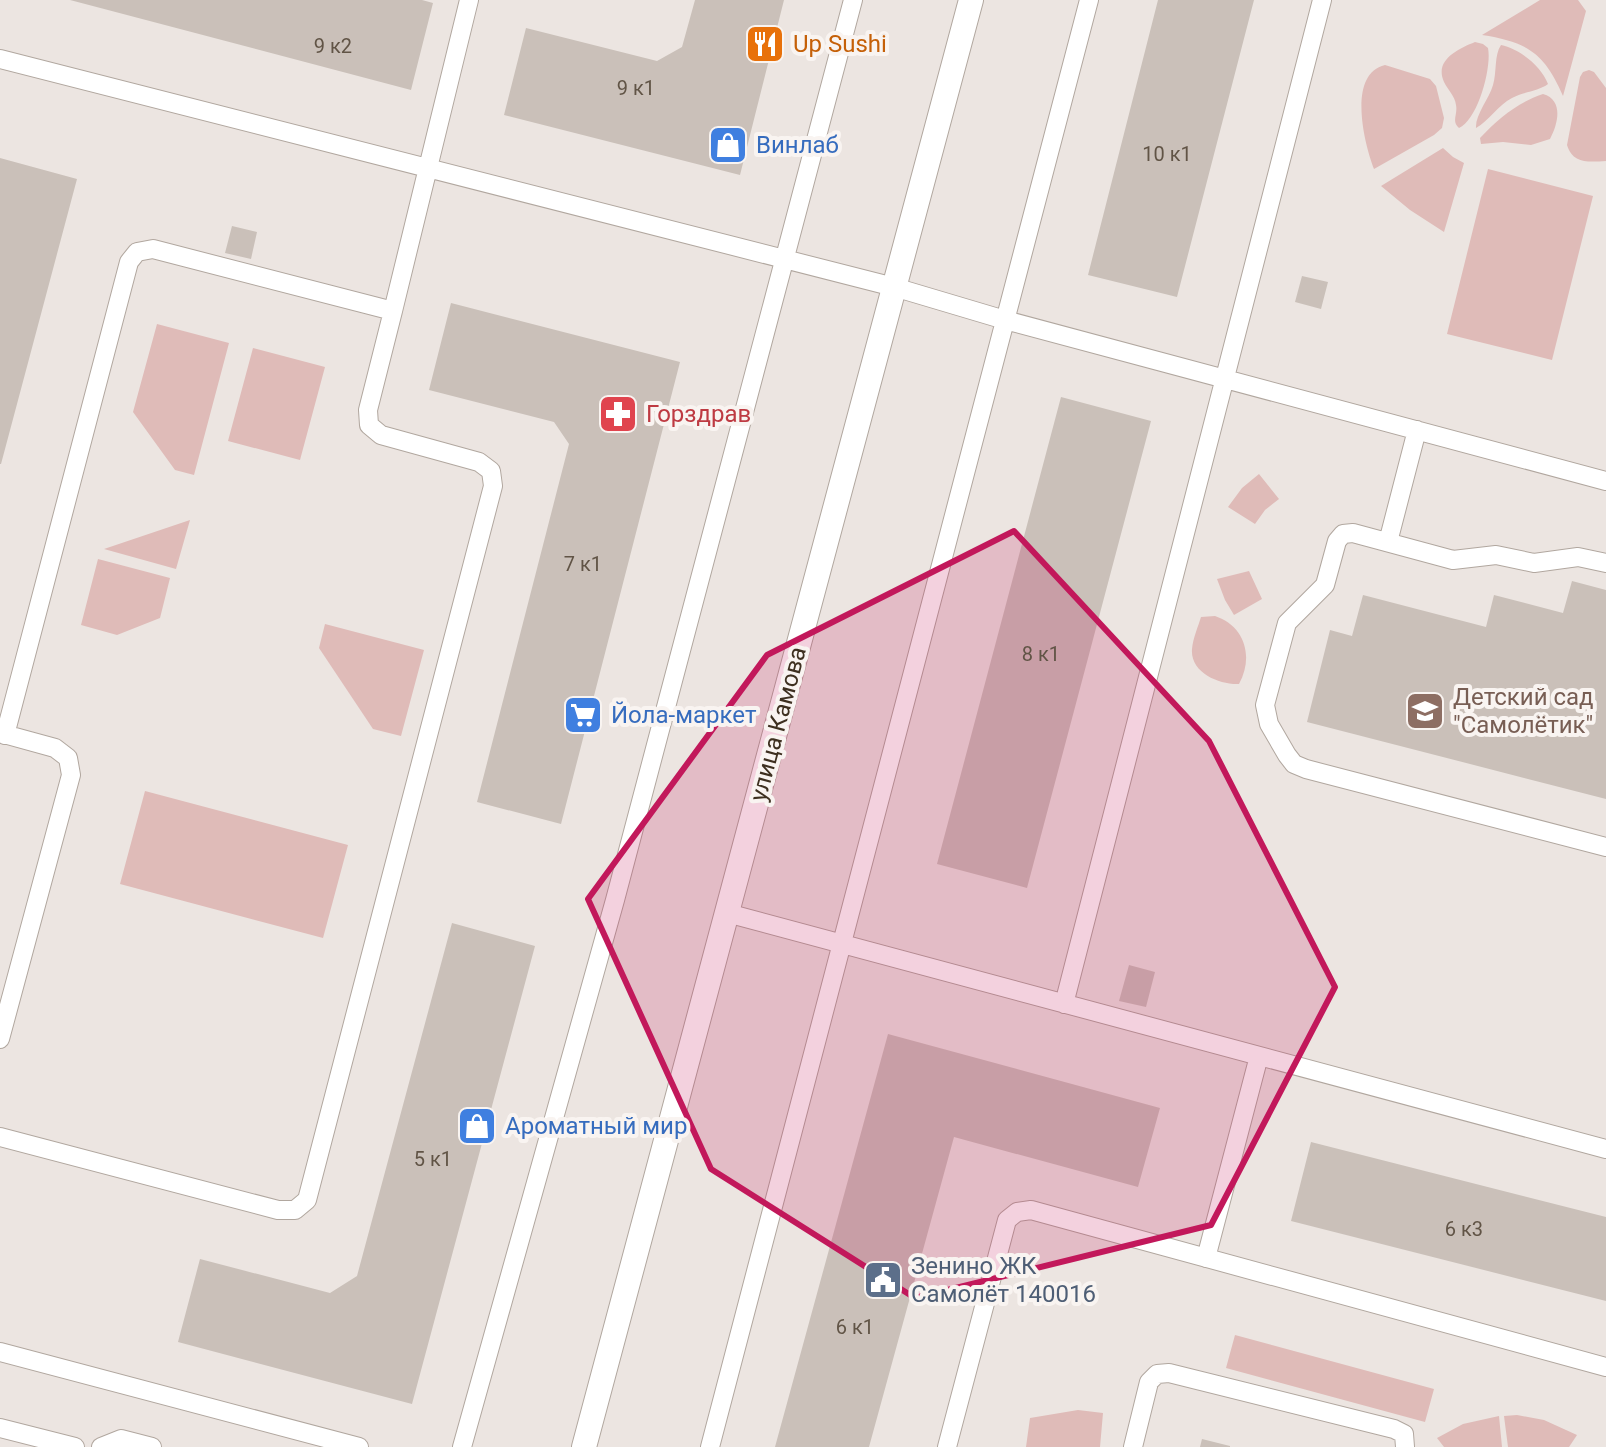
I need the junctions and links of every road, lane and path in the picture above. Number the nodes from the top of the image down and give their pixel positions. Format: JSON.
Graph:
{"nodes":[{"id":1,"x":469,"y":0,"type":"edge"},
{"id":2,"x":853,"y":0,"type":"edge"},
{"id":3,"x":971,"y":0,"type":"edge"},
{"id":4,"x":1089,"y":0,"type":"edge"},
{"id":5,"x":1322,"y":0,"type":"edge"},
{"id":6,"x":0,"y":59,"type":"edge"},
{"id":7,"x":428,"y":168,"type":"junction"},
{"id":8,"x":785,"y":259,"type":"junction"},
{"id":9,"x":894,"y":287,"type":"junction"},
{"id":10,"x":393,"y":311,"type":"junction"},
{"id":11,"x":1005,"y":320,"type":"junction"},
{"id":12,"x":1224,"y":379,"type":"junction"},
{"id":13,"x":1417,"y":430,"type":"junction"},
{"id":14,"x":1606,"y":481,"type":"edge"},
{"id":15,"x":1388,"y":542,"type":"junction"},
{"id":16,"x":1606,"y":563,"type":"edge"},
{"id":17,"x":3,"y":734,"type":"edge"},
{"id":18,"x":1606,"y":847,"type":"edge"},
{"id":19,"x":727,"y":913,"type":"junction"},
{"id":20,"x":842,"y":944,"type":"junction"},
{"id":21,"x":1064,"y":1004,"type":"junction"},
{"id":22,"x":0,"y":1039,"type":"edge"},
{"id":23,"x":1259,"y":1056,"type":"junction"},
{"id":24,"x":0,"y":1137,"type":"edge"},
{"id":25,"x":1606,"y":1149,"type":"edge"},
{"id":26,"x":1206,"y":1258,"type":"junction"},
{"id":27,"x":0,"y":1352,"type":"edge"},
{"id":28,"x":1606,"y":1367,"type":"edge"},
{"id":29,"x":0,"y":1428,"type":"edge"},
{"id":30,"x":75,"y":1447,"type":"edge"},
{"id":31,"x":101,"y":1447,"type":"edge"},
{"id":32,"x":152,"y":1447,"type":"edge"},
{"id":33,"x":359,"y":1447,"type":"edge"},
{"id":34,"x":462,"y":1447,"type":"edge"},
{"id":35,"x":584,"y":1447,"type":"edge"},
{"id":36,"x":710,"y":1447,"type":"edge"},
{"id":37,"x":947,"y":1447,"type":"edge"},
{"id":38,"x":1133,"y":1447,"type":"edge"},
{"id":39,"x":1405,"y":1447,"type":"edge"}],
"edges":[{"from":1,"to":7,"type":"lane"},
{"from":2,"to":8,"type":"lane"},
{"from":3,"to":9,"type":"street","name":"улица Камова"},
{"from":4,"to":11,"type":"lane"},
{"from":5,"to":12,"type":"lane"},
{"from":6,"to":7,"type":"lane"},
{"from":7,"to":8,"type":"lane"},
{"from":7,"to":10,"type":"lane"},
{"from":8,"to":9,"type":"lane"},
{"from":8,"to":34,"type":"lane"},
{"from":9,"to":11,"type":"lane"},
{"from":9,"to":19,"type":"street","name":"улица Камова"},
{"from":10,"to":17,"type":"lane"},
{"from":10,"to":24,"type":"lane"},
{"from":11,"to":12,"type":"lane"},
{"from":11,"to":20,"type":"lane"},
{"from":12,"to":13,"type":"lane"},
{"from":12,"to":21,"type":"lane"},
{"from":13,"to":14,"type":"lane"},
{"from":13,"to":15,"type":"lane"},
{"from":15,"to":16,"type":"lane"},
{"from":15,"to":18,"type":"lane"},
{"from":17,"to":22,"type":"lane"},
{"from":19,"to":20,"type":"lane"},
{"from":19,"to":35,"type":"street","name":"улица Камова"},
{"from":20,"to":21,"type":"lane"},
{"from":20,"to":36,"type":"lane"},
{"from":21,"to":23,"type":"lane"},
{"from":23,"to":25,"type":"lane"},
{"from":23,"to":26,"type":"lane"},
{"from":26,"to":28,"type":"lane"},
{"from":26,"to":37,"type":"lane"},
{"from":27,"to":33,"type":"lane"},
{"from":29,"to":30,"type":"lane"},
{"from":31,"to":32,"type":"lane"},
{"from":38,"to":39,"type":"lane"}]}
